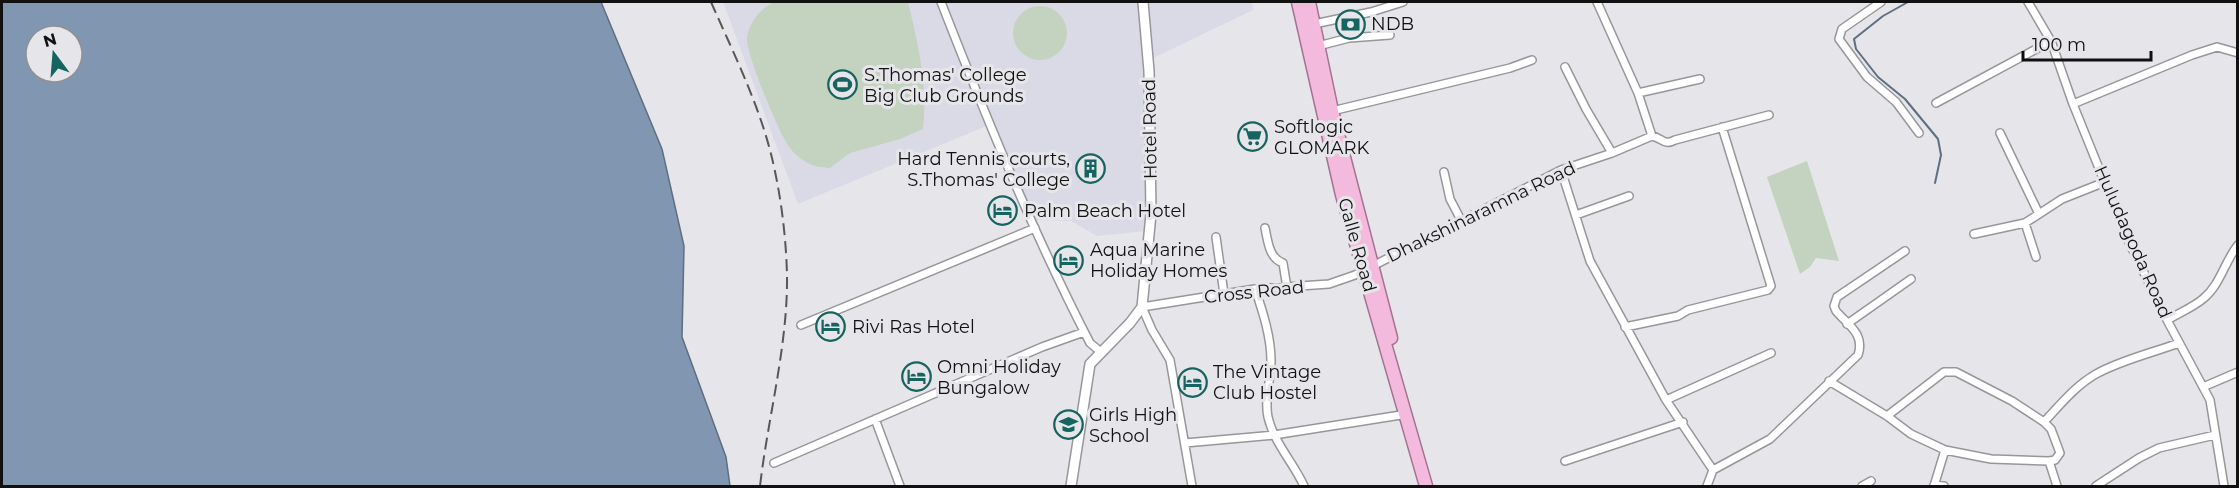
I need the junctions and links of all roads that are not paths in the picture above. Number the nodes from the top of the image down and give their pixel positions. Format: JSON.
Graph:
{"nodes":[{"id":1,"x":941,"y":2,"type":"edge"},
{"id":2,"x":1143,"y":2,"type":"edge"},
{"id":3,"x":1298,"y":2,"type":"edge"},
{"id":4,"x":1310,"y":2,"type":"edge"},
{"id":5,"x":1402,"y":2,"type":"edge"},
{"id":6,"x":1598,"y":2,"type":"edge"},
{"id":7,"x":1881,"y":2,"type":"edge"},
{"id":8,"x":2028,"y":2,"type":"edge"},
{"id":9,"x":1314,"y":24,"type":"junction"},
{"id":10,"x":1390,"y":35,"type":"dead end"},
{"id":11,"x":2051,"y":41,"type":"junction"},
{"id":12,"x":1318,"y":45,"type":"junction"},
{"id":13,"x":2238,"y":53,"type":"edge"},
{"id":14,"x":1532,"y":60,"type":"dead end"},
{"id":15,"x":1565,"y":67,"type":"dead end"},
{"id":16,"x":1700,"y":79,"type":"dead end"},
{"id":17,"x":1638,"y":93,"type":"junction"},
{"id":18,"x":1936,"y":103,"type":"dead end"},
{"id":19,"x":2073,"y":104,"type":"junction"},
{"id":20,"x":1332,"y":111,"type":"junction"},
{"id":21,"x":1769,"y":115,"type":"dead end"},
{"id":22,"x":1722,"y":127,"type":"junction"},
{"id":23,"x":1919,"y":133,"type":"dead end"},
{"id":24,"x":2000,"y":133,"type":"dead end"},
{"id":25,"x":1652,"y":136,"type":"junction"},
{"id":26,"x":1612,"y":153,"type":"junction"},
{"id":27,"x":1561,"y":170,"type":"junction"},
{"id":28,"x":1444,"y":172,"type":"dead end"},
{"id":29,"x":2105,"y":182,"type":"junction"},
{"id":30,"x":1629,"y":196,"type":"dead end"},
{"id":31,"x":2039,"y":214,"type":"junction"},
{"id":32,"x":1576,"y":215,"type":"junction"},
{"id":33,"x":1461,"y":220,"type":"junction"},
{"id":34,"x":2025,"y":223,"type":"junction"},
{"id":35,"x":1035,"y":228,"type":"junction"},
{"id":36,"x":1265,"y":228,"type":"dead end"},
{"id":37,"x":1974,"y":234,"type":"dead end"},
{"id":38,"x":1216,"y":237,"type":"dead end"},
{"id":39,"x":2238,"y":246,"type":"edge"},
{"id":40,"x":1905,"y":252,"type":"dead end"},
{"id":41,"x":2036,"y":257,"type":"dead end"},
{"id":42,"x":1369,"y":267,"type":"junction"},
{"id":43,"x":1911,"y":279,"type":"dead end"},
{"id":44,"x":1287,"y":288,"type":"junction"},
{"id":45,"x":1255,"y":289,"type":"junction"},
{"id":46,"x":1224,"y":294,"type":"junction"},
{"id":47,"x":1142,"y":307,"type":"junction"},
{"id":48,"x":2167,"y":320,"type":"junction"},
{"id":49,"x":1847,"y":324,"type":"junction"},
{"id":50,"x":801,"y":326,"type":"dead end"},
{"id":51,"x":1625,"y":327,"type":"junction"},
{"id":52,"x":1084,"y":332,"type":"junction"},
{"id":53,"x":2179,"y":343,"type":"junction"},
{"id":54,"x":1101,"y":352,"type":"junction"},
{"id":55,"x":1771,"y":353,"type":"dead end"},
{"id":56,"x":2238,"y":372,"type":"edge"},
{"id":57,"x":1829,"y":381,"type":"junction"},
{"id":58,"x":2203,"y":387,"type":"junction"},
{"id":59,"x":1666,"y":400,"type":"junction"},
{"id":60,"x":1401,"y":415,"type":"dead end"},
{"id":61,"x":1887,"y":417,"type":"junction"},
{"id":62,"x":874,"y":418,"type":"junction"},
{"id":63,"x":1683,"y":422,"type":"junction"},
{"id":64,"x":2044,"y":422,"type":"junction"},
{"id":65,"x":1274,"y":435,"type":"junction"},
{"id":66,"x":2215,"y":435,"type":"junction"},
{"id":67,"x":1185,"y":443,"type":"junction"},
{"id":68,"x":1945,"y":450,"type":"junction"},
{"id":69,"x":2049,"y":461,"type":"junction"},
{"id":70,"x":1565,"y":462,"type":"dead end"},
{"id":71,"x":774,"y":463,"type":"dead end"},
{"id":72,"x":1713,"y":470,"type":"junction"},
{"id":73,"x":1871,"y":481,"type":"dead end"},
{"id":74,"x":900,"y":486,"type":"edge"},
{"id":75,"x":1071,"y":486,"type":"edge"},
{"id":76,"x":1192,"y":486,"type":"edge"},
{"id":77,"x":1304,"y":486,"type":"edge"},
{"id":78,"x":1426,"y":486,"type":"edge"},
{"id":79,"x":1434,"y":486,"type":"edge"},
{"id":80,"x":1707,"y":486,"type":"edge"},
{"id":81,"x":1862,"y":486,"type":"edge"},
{"id":82,"x":1934,"y":486,"type":"edge"},
{"id":83,"x":1944,"y":486,"type":"edge"},
{"id":84,"x":2057,"y":486,"type":"edge"},
{"id":85,"x":2096,"y":486,"type":"edge"},
{"id":86,"x":2224,"y":486,"type":"edge"}],
"edges":[{"from":1,"to":35,"type":"street"},
{"from":2,"to":47,"type":"street","name":"Hotel Road"},
{"from":3,"to":42,"type":"highway","name":"Galle Road"},
{"from":4,"to":9,"type":"highway","name":"Galle Road"},
{"from":5,"to":9,"type":"street"},
{"from":6,"to":17,"type":"street"},
{"from":7,"to":23,"type":"street"},
{"from":8,"to":11,"type":"street","name":"Huludagoda Road"},
{"from":9,"to":12,"type":"highway","name":"Galle Road"},
{"from":10,"to":12,"type":"street"},
{"from":11,"to":18,"type":"street"},
{"from":11,"to":19,"type":"street","name":"Huludagoda Road"},
{"from":12,"to":20,"type":"highway","name":"Galle Road"},
{"from":13,"to":19,"type":"street"},
{"from":14,"to":20,"type":"street"},
{"from":15,"to":26,"type":"street"},
{"from":16,"to":17,"type":"street"},
{"from":17,"to":25,"type":"street"},
{"from":19,"to":29,"type":"street","name":"Huludagoda Road"},
{"from":20,"to":42,"type":"highway","name":"Galle Road"},
{"from":21,"to":22,"type":"street"},
{"from":22,"to":25,"type":"street"},
{"from":22,"to":51,"type":"street"},
{"from":24,"to":31,"type":"street"},
{"from":25,"to":26,"type":"street","name":"Dhakshinaramna Road"},
{"from":26,"to":27,"type":"street","name":"Dhakshinaramna Road"},
{"from":27,"to":32,"type":"street"},
{"from":27,"to":33,"type":"street","name":"Dhakshinaramna Road"},
{"from":28,"to":33,"type":"street"},
{"from":29,"to":31,"type":"street"},
{"from":29,"to":48,"type":"street","name":"Huludagoda Road"},
{"from":30,"to":32,"type":"street"},
{"from":31,"to":34,"type":"street"},
{"from":32,"to":51,"type":"street"},
{"from":33,"to":42,"type":"street","name":"Dhakshinaramna Road"},
{"from":34,"to":37,"type":"street"},
{"from":34,"to":41,"type":"street"},
{"from":35,"to":50,"type":"street"},
{"from":35,"to":52,"type":"street"},
{"from":36,"to":44,"type":"street"},
{"from":38,"to":46,"type":"street"},
{"from":39,"to":48,"type":"street"},
{"from":40,"to":49,"type":"street"},
{"from":42,"to":44,"type":"street","name":"Cross Road"},
{"from":42,"to":78,"type":"highway","name":"Galle Road"},
{"from":42,"to":79,"type":"highway","name":"Galle Road"},
{"from":43,"to":49,"type":"street"},
{"from":44,"to":45,"type":"street","name":"Cross Road"},
{"from":45,"to":46,"type":"street","name":"Cross Road"},
{"from":45,"to":65,"type":"street"},
{"from":46,"to":47,"type":"street","name":"Cross Road"},
{"from":47,"to":54,"type":"street"},
{"from":47,"to":67,"type":"street"},
{"from":48,"to":53,"type":"street","name":"Huludagoda Road"},
{"from":49,"to":57,"type":"street"},
{"from":51,"to":59,"type":"street"},
{"from":52,"to":54,"type":"street"},
{"from":52,"to":62,"type":"street"},
{"from":53,"to":58,"type":"street","name":"Huludagoda Road"},
{"from":53,"to":64,"type":"street"},
{"from":54,"to":75,"type":"street"},
{"from":55,"to":59,"type":"street"},
{"from":56,"to":58,"type":"street"},
{"from":57,"to":61,"type":"street"},
{"from":57,"to":72,"type":"street"},
{"from":58,"to":66,"type":"street","name":"Huludagoda Road"},
{"from":59,"to":63,"type":"street"},
{"from":60,"to":65,"type":"street"},
{"from":61,"to":64,"type":"street"},
{"from":61,"to":68,"type":"street"},
{"from":62,"to":71,"type":"street"},
{"from":62,"to":74,"type":"street"},
{"from":63,"to":70,"type":"street"},
{"from":63,"to":72,"type":"street"},
{"from":64,"to":69,"type":"street"},
{"from":65,"to":67,"type":"street"},
{"from":65,"to":77,"type":"street"},
{"from":66,"to":85,"type":"street"},
{"from":66,"to":86,"type":"street","name":"Huludagoda Road"},
{"from":67,"to":76,"type":"street"},
{"from":68,"to":69,"type":"street"},
{"from":68,"to":82,"type":"street"},
{"from":69,"to":84,"type":"street"},
{"from":72,"to":80,"type":"street"},
{"from":73,"to":81,"type":"street"},
{"from":82,"to":83,"type":"street"}]}
